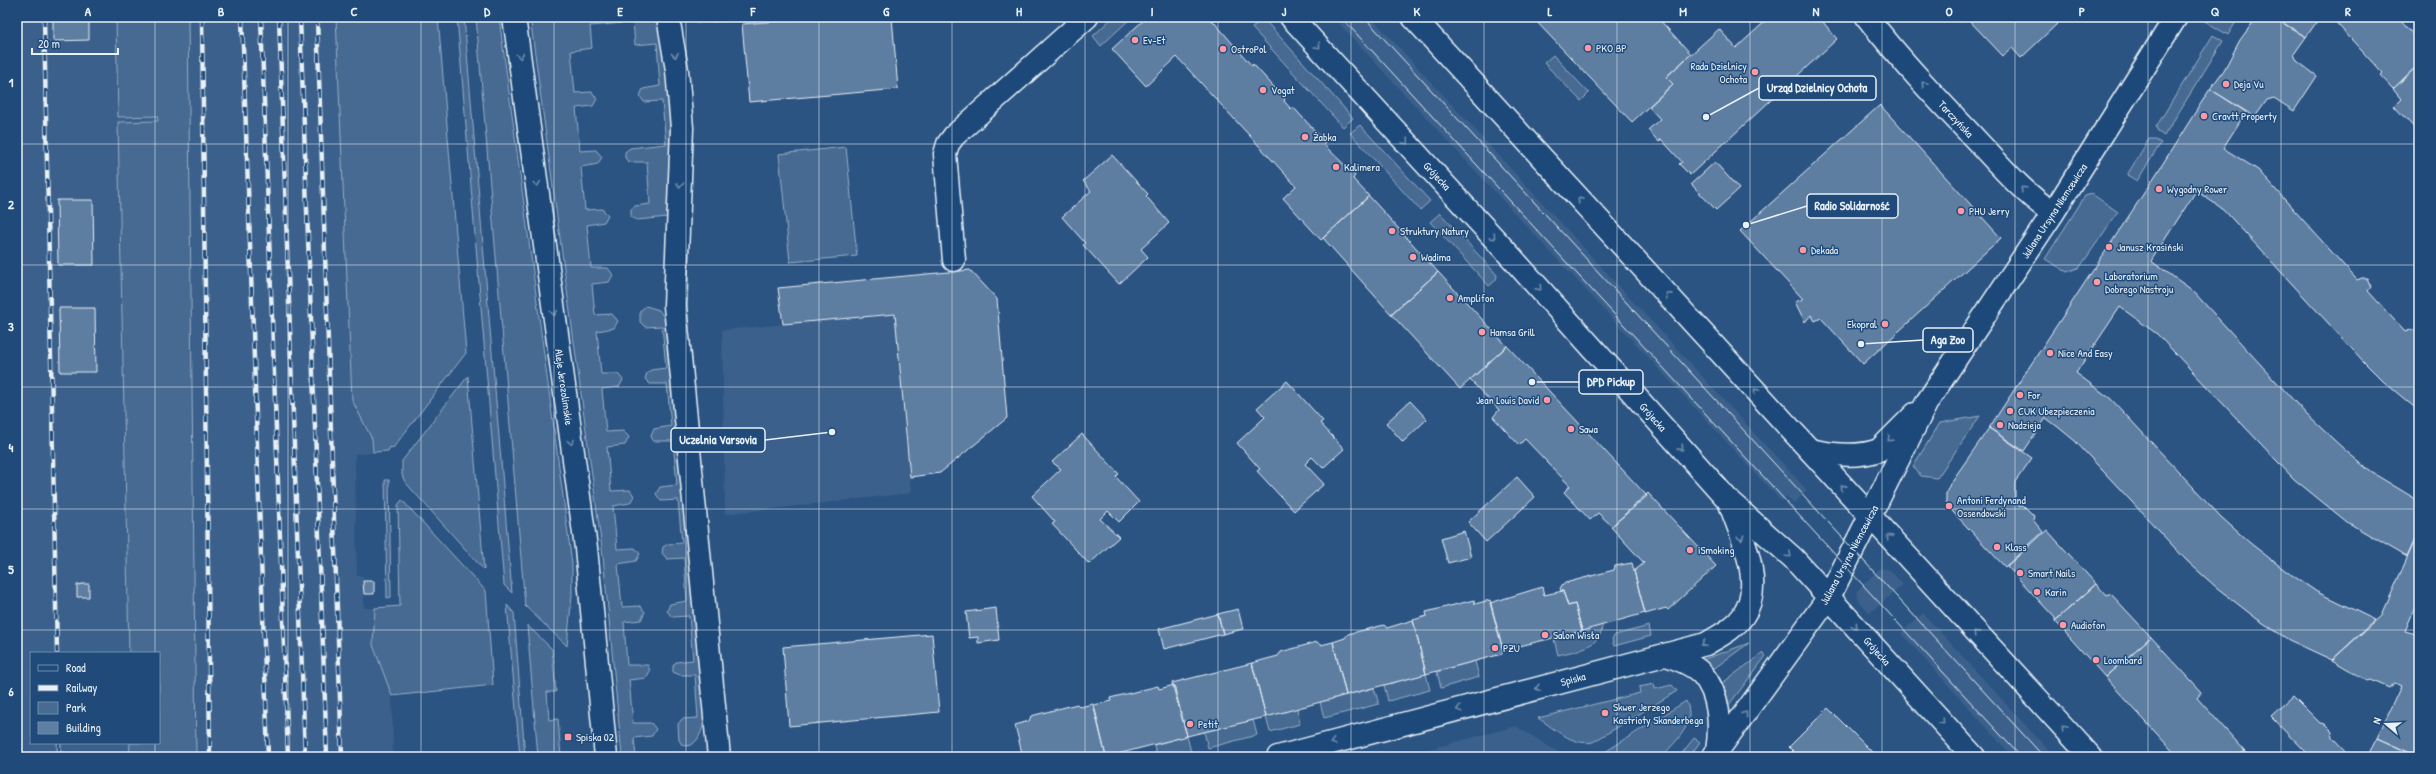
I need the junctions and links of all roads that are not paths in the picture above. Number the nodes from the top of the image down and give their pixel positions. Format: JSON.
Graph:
{"nodes":[{"id":1,"x":514,"y":17,"type":"edge"},
{"id":2,"x":668,"y":17,"type":"edge"},
{"id":3,"x":1087,"y":17,"type":"edge"},
{"id":4,"x":1291,"y":17,"type":"edge"},
{"id":5,"x":1413,"y":17,"type":"edge"},
{"id":6,"x":1866,"y":17,"type":"edge"},
{"id":7,"x":2176,"y":17,"type":"edge"},
{"id":8,"x":2053,"y":213,"type":"junction"},
{"id":9,"x":954,"y":260,"type":"dead end"},
{"id":10,"x":1927,"y":402,"type":"junction"},
{"id":11,"x":1810,"y":450,"type":"junction"},
{"id":12,"x":1729,"y":501,"type":"junction"},
{"id":13,"x":1870,"y":516,"type":"junction"},
{"id":14,"x":1829,"y":597,"type":"junction"},
{"id":15,"x":1667,"y":654,"type":"junction"},
{"id":16,"x":1715,"y":754,"type":"edge"},
{"id":17,"x":606,"y":757,"type":"edge"},
{"id":18,"x":719,"y":757,"type":"edge"},
{"id":19,"x":1278,"y":757,"type":"edge"},
{"id":20,"x":1974,"y":757,"type":"edge"},
{"id":21,"x":2091,"y":757,"type":"edge"}],
"edges":[{"from":1,"to":17,"type":"main road","name":"Aleje Jerozolimskie","one_way":true},
{"from":2,"to":18,"type":"main road","one_way":true},
{"from":3,"to":9,"type":"main road"},
{"from":4,"to":12,"type":"main road","name":"Grójecka","one_way":true},
{"from":11,"to":5,"type":"main road","one_way":true},
{"from":8,"to":6,"type":"main road","name":"Tarczyńska","one_way":true},
{"from":7,"to":8,"type":"main road","name":"Juliana Ursyna Niemcewicza"},
{"from":8,"to":10,"type":"main road","name":"Juliana Ursyna Niemcewicza"},
{"from":10,"to":11,"type":"main road","name":"Juliana Ursyna Niemcewicza","one_way":true},
{"from":10,"to":13,"type":"main road","name":"Juliana Ursyna Niemcewicza"},
{"from":13,"to":11,"type":"main road","one_way":true},
{"from":12,"to":14,"type":"main road","name":"Grójecka","one_way":true},
{"from":12,"to":15,"type":"main road","name":"Spiska","one_way":true},
{"from":13,"to":14,"type":"main road","name":"Juliana Ursyna Niemcewicza"},
{"from":21,"to":13,"type":"main road","one_way":true},
{"from":16,"to":14,"type":"main road","name":"Juliana Ursyna Niemcewicza","one_way":true},
{"from":14,"to":20,"type":"main road","name":"Grójecka","one_way":true},
{"from":15,"to":16,"type":"main road"},
{"from":15,"to":19,"type":"main road","name":"Spiska","one_way":true}]}
